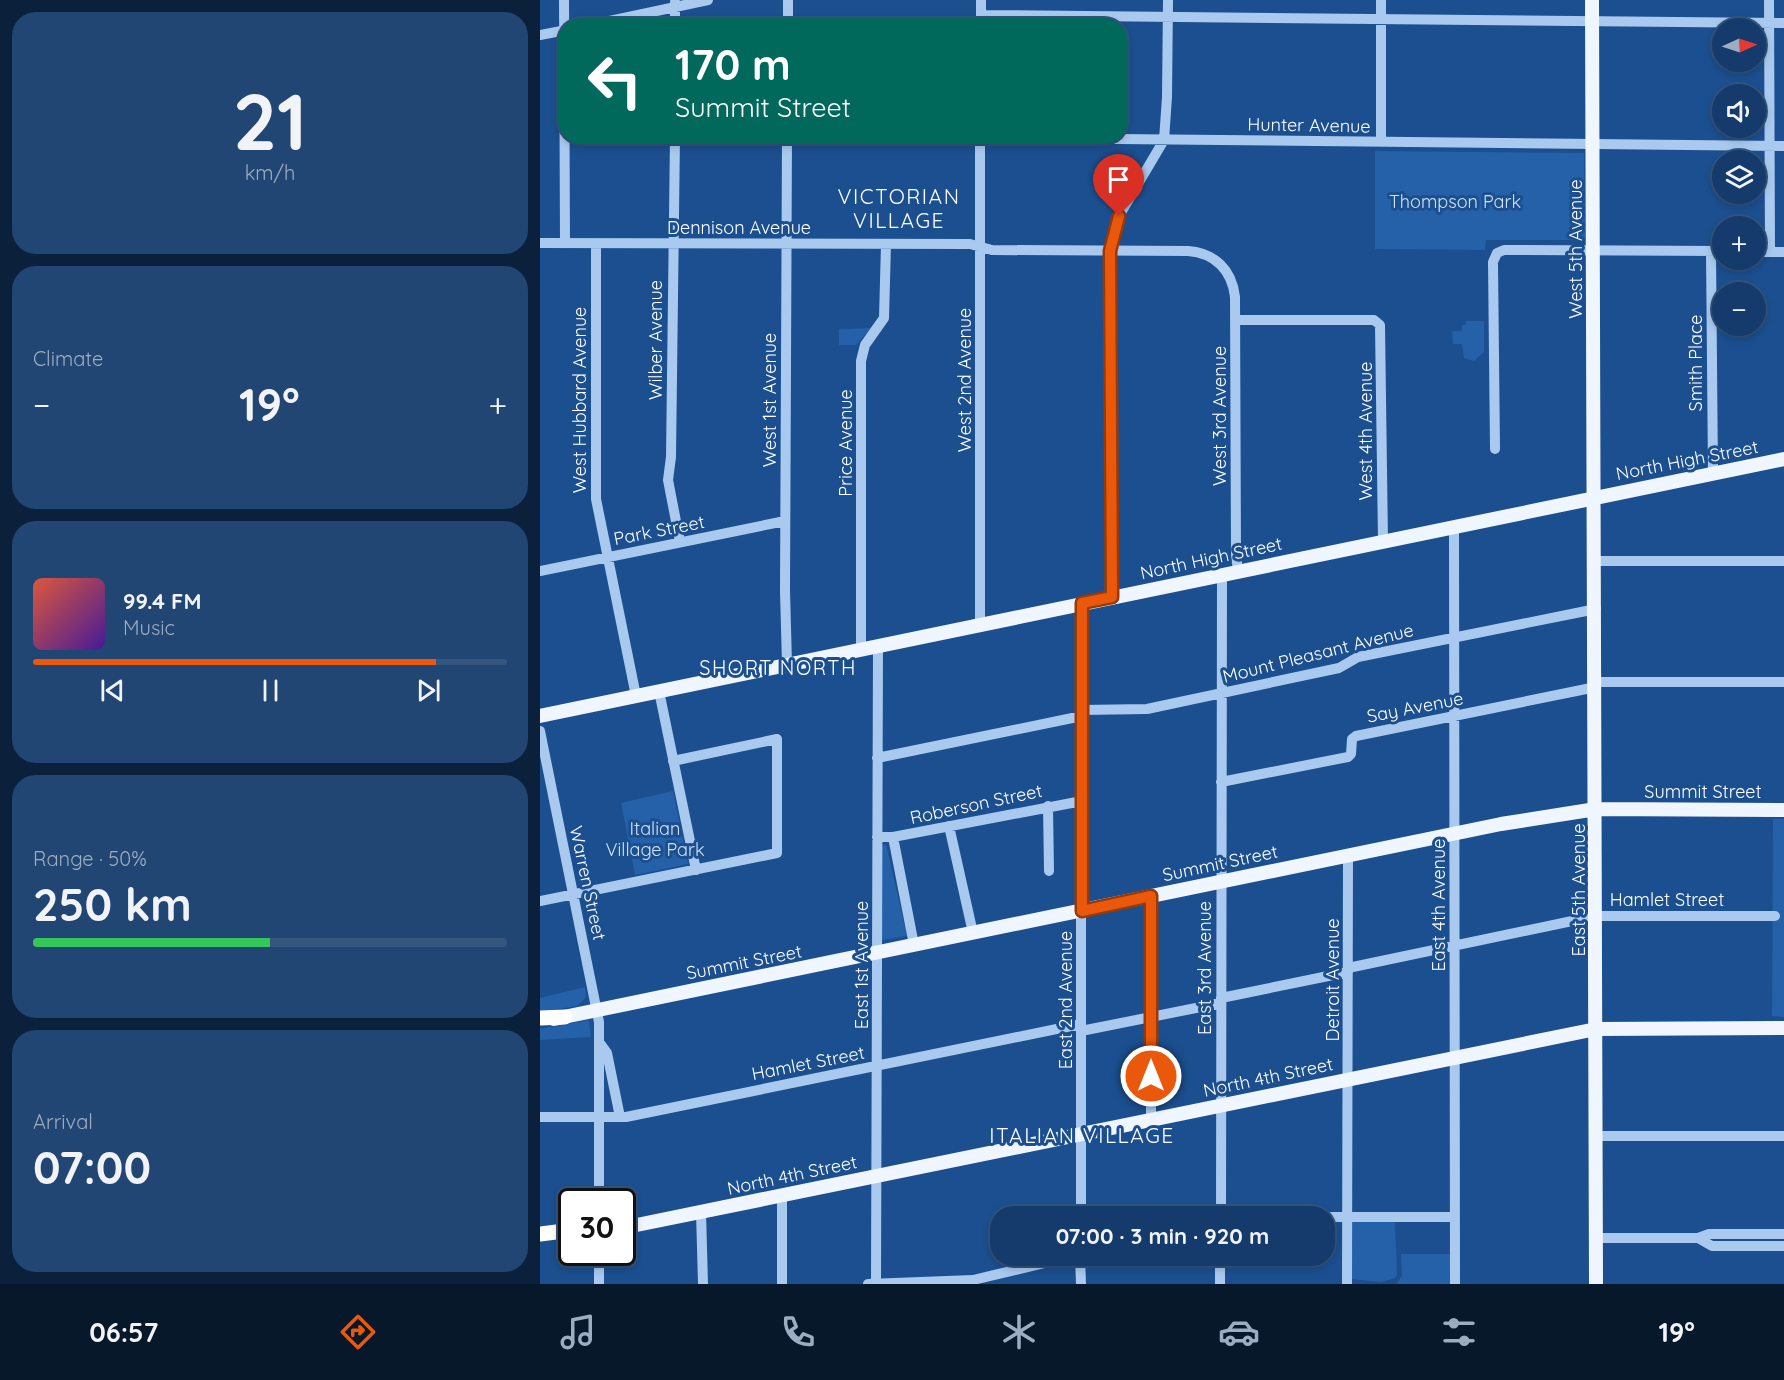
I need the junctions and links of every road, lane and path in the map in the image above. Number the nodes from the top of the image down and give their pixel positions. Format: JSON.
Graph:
{"nodes":[{"id":1,"x":564,"y":0,"type":"edge"},
{"id":2,"x":708,"y":0,"type":"edge"},
{"id":3,"x":788,"y":0,"type":"edge"},
{"id":4,"x":981,"y":0,"type":"edge"},
{"id":5,"x":1168,"y":0,"type":"edge"},
{"id":6,"x":1381,"y":0,"type":"edge"},
{"id":7,"x":1592,"y":0,"type":"edge"},
{"id":8,"x":1769,"y":0,"type":"edge"},
{"id":9,"x":675,"y":4,"type":"edge"},
{"id":10,"x":1168,"y":17,"type":"junction"},
{"id":11,"x":565,"y":18,"type":"edge"},
{"id":12,"x":618,"y":18,"type":"edge"},
{"id":13,"x":788,"y":18,"type":"edge"},
{"id":14,"x":981,"y":18,"type":"edge"},
{"id":15,"x":1106,"y":18,"type":"edge"},
{"id":16,"x":1381,"y":19,"type":"junction"},
{"id":17,"x":1592,"y":21,"type":"junction"},
{"id":18,"x":1769,"y":23,"type":"junction"},
{"id":19,"x":1784,"y":23,"type":"edge"},
{"id":20,"x":558,"y":31,"type":"edge"},
{"id":21,"x":540,"y":35,"type":"edge"},
{"id":22,"x":1128,"y":139,"type":"edge"},
{"id":23,"x":1164,"y":140,"type":"junction"},
{"id":24,"x":1381,"y":142,"type":"junction"},
{"id":25,"x":564,"y":144,"type":"edge"},
{"id":26,"x":675,"y":144,"type":"edge"},
{"id":27,"x":787,"y":144,"type":"edge"},
{"id":28,"x":980,"y":144,"type":"edge"},
{"id":29,"x":1593,"y":144,"type":"junction"},
{"id":30,"x":1770,"y":146,"type":"junction"},
{"id":31,"x":1784,"y":146,"type":"edge"},
{"id":32,"x":540,"y":243,"type":"edge"},
{"id":33,"x":564,"y":243,"type":"junction"},
{"id":34,"x":596,"y":244,"type":"junction"},
{"id":35,"x":674,"y":244,"type":"junction"},
{"id":36,"x":886,"y":244,"type":"junction"},
{"id":37,"x":786,"y":245,"type":"junction"},
{"id":38,"x":981,"y":246,"type":"junction"},
{"id":39,"x":1593,"y":250,"type":"junction"},
{"id":40,"x":1110,"y":251,"type":"junction"},
{"id":41,"x":1712,"y":251,"type":"edge"},
{"id":42,"x":1766,"y":252,"type":"edge"},
{"id":43,"x":1770,"y":252,"type":"junction"},
{"id":44,"x":1784,"y":252,"type":"edge"},
{"id":45,"x":1221,"y":264,"type":"joint"},
{"id":46,"x":1717,"y":270,"type":"edge"},
{"id":47,"x":1235,"y":320,"type":"junction"},
{"id":48,"x":1495,"y":449,"type":"dead end"},
{"id":49,"x":1784,"y":459,"type":"edge"},
{"id":50,"x":1713,"y":474,"type":"junction"},
{"id":51,"x":1595,"y":497,"type":"junction"},
{"id":52,"x":785,"y":521,"type":"junction"},
{"id":53,"x":1454,"y":526,"type":"junction"},
{"id":54,"x":1383,"y":541,"type":"junction"},
{"id":55,"x":680,"y":542,"type":"junction"},
{"id":56,"x":608,"y":557,"type":"junction"},
{"id":57,"x":1595,"y":561,"type":"junction"},
{"id":58,"x":1784,"y":561,"type":"edge"},
{"id":59,"x":540,"y":571,"type":"edge"},
{"id":60,"x":1238,"y":571,"type":"junction"},
{"id":61,"x":1222,"y":575,"type":"junction"},
{"id":62,"x":1112,"y":597,"type":"junction"},
{"id":63,"x":1082,"y":603,"type":"junction"},
{"id":64,"x":1596,"y":609,"type":"junction"},
{"id":65,"x":980,"y":624,"type":"junction"},
{"id":66,"x":1455,"y":637,"type":"junction"},
{"id":67,"x":878,"y":646,"type":"junction"},
{"id":68,"x":861,"y":649,"type":"junction"},
{"id":69,"x":787,"y":664,"type":"junction"},
{"id":70,"x":1784,"y":682,"type":"edge"},
{"id":71,"x":1596,"y":684,"type":"junction"},
{"id":72,"x":659,"y":691,"type":"junction"},
{"id":73,"x":1221,"y":694,"type":"junction"},
{"id":74,"x":636,"y":696,"type":"junction"},
{"id":75,"x":1082,"y":713,"type":"junction"},
{"id":76,"x":540,"y":716,"type":"edge"},
{"id":77,"x":1455,"y":716,"type":"junction"},
{"id":78,"x":540,"y":731,"type":"edge"},
{"id":79,"x":877,"y":758,"type":"junction"},
{"id":80,"x":673,"y":761,"type":"junction"},
{"id":81,"x":1221,"y":782,"type":"junction"},
{"id":82,"x":1082,"y":801,"type":"junction"},
{"id":83,"x":1048,"y":806,"type":"junction"},
{"id":84,"x":1596,"y":809,"type":"junction"},
{"id":85,"x":1784,"y":810,"type":"edge"},
{"id":86,"x":950,"y":826,"type":"junction"},
{"id":87,"x":1454,"y":834,"type":"junction"},
{"id":88,"x":877,"y":837,"type":"junction"},
{"id":89,"x":893,"y":837,"type":"junction"},
{"id":90,"x":1348,"y":855,"type":"junction"},
{"id":91,"x":696,"y":870,"type":"junction"},
{"id":92,"x":1049,"y":871,"type":"dead end"},
{"id":93,"x":1221,"y":881,"type":"junction"},
{"id":94,"x":573,"y":895,"type":"junction"},
{"id":95,"x":1151,"y":896,"type":"junction"},
{"id":96,"x":540,"y":901,"type":"edge"},
{"id":97,"x":1082,"y":911,"type":"junction"},
{"id":98,"x":1596,"y":916,"type":"junction"},
{"id":99,"x":1775,"y":916,"type":"dead end"},
{"id":100,"x":973,"y":933,"type":"junction"},
{"id":101,"x":914,"y":945,"type":"junction"},
{"id":102,"x":1454,"y":946,"type":"junction"},
{"id":103,"x":877,"y":953,"type":"junction"},
{"id":104,"x":1348,"y":970,"type":"junction"},
{"id":105,"x":1221,"y":1001,"type":"junction"},
{"id":106,"x":597,"y":1009,"type":"junction"},
{"id":107,"x":1151,"y":1016,"type":"junction"},
{"id":108,"x":565,"y":1017,"type":"joint"},
{"id":109,"x":540,"y":1020,"type":"edge"},
{"id":110,"x":1081,"y":1028,"type":"junction"},
{"id":111,"x":1596,"y":1029,"type":"junction"},
{"id":112,"x":1784,"y":1029,"type":"edge"},
{"id":113,"x":599,"y":1042,"type":"junction"},
{"id":114,"x":1454,"y":1058,"type":"junction"},
{"id":115,"x":877,"y":1066,"type":"junction"},
{"id":116,"x":1348,"y":1079,"type":"junction"},
{"id":117,"x":1221,"y":1106,"type":"junction"},
{"id":118,"x":540,"y":1117,"type":"edge"},
{"id":119,"x":598,"y":1117,"type":"junction"},
{"id":120,"x":620,"y":1117,"type":"junction"},
{"id":121,"x":1151,"y":1120,"type":"junction"},
{"id":122,"x":1081,"y":1134,"type":"junction"},
{"id":123,"x":1596,"y":1136,"type":"junction"},
{"id":124,"x":1784,"y":1136,"type":"edge"},
{"id":125,"x":877,"y":1176,"type":"junction"},
{"id":126,"x":599,"y":1188,"type":"edge"},
{"id":127,"x":782,"y":1196,"type":"junction"},
{"id":128,"x":1080,"y":1206,"type":"edge"},
{"id":129,"x":1221,"y":1206,"type":"edge"},
{"id":130,"x":701,"y":1212,"type":"junction"},
{"id":131,"x":1335,"y":1217,"type":"edge"},
{"id":132,"x":1346,"y":1217,"type":"junction"},
{"id":133,"x":1454,"y":1217,"type":"junction"},
{"id":134,"x":636,"y":1225,"type":"edge"},
{"id":135,"x":540,"y":1228,"type":"edge"},
{"id":136,"x":558,"y":1229,"type":"edge"},
{"id":137,"x":558,"y":1231,"type":"edge"},
{"id":138,"x":540,"y":1234,"type":"edge"},
{"id":139,"x":1784,"y":1234,"type":"edge"},
{"id":140,"x":1596,"y":1238,"type":"junction"},
{"id":141,"x":1698,"y":1238,"type":"junction"},
{"id":142,"x":1784,"y":1246,"type":"edge"},
{"id":143,"x":599,"y":1266,"type":"edge"},
{"id":144,"x":1032,"y":1266,"type":"edge"},
{"id":145,"x":1080,"y":1266,"type":"edge"},
{"id":146,"x":1220,"y":1266,"type":"edge"},
{"id":147,"x":1220,"y":1283,"type":"edge"},
{"id":148,"x":599,"y":1284,"type":"edge"},
{"id":149,"x":703,"y":1284,"type":"edge"},
{"id":150,"x":783,"y":1284,"type":"edge"},
{"id":151,"x":874,"y":1284,"type":"edge"},
{"id":152,"x":1081,"y":1284,"type":"edge"},
{"id":153,"x":1347,"y":1284,"type":"edge"},
{"id":154,"x":1455,"y":1284,"type":"edge"},
{"id":155,"x":1596,"y":1284,"type":"edge"}],
"edges":[{"from":1,"to":11,"type":"street"},
{"from":2,"to":9,"type":"street"},
{"from":3,"to":13,"type":"street"},
{"from":4,"to":14,"type":"street"},
{"from":5,"to":10,"type":"street"},
{"from":6,"to":16,"type":"street"},
{"from":7,"to":17,"type":"main road","name":"West 5th Avenue"},
{"from":8,"to":18,"type":"street"},
{"from":9,"to":12,"type":"street"},
{"from":10,"to":15,"type":"street"},
{"from":10,"to":16,"type":"street"},
{"from":10,"to":23,"type":"street"},
{"from":16,"to":17,"type":"street"},
{"from":16,"to":24,"type":"street"},
{"from":17,"to":18,"type":"street"},
{"from":17,"to":29,"type":"main road","name":"West 5th Avenue"},
{"from":18,"to":19,"type":"street"},
{"from":18,"to":30,"type":"street"},
{"from":20,"to":21,"type":"street"},
{"from":22,"to":23,"type":"street","name":"Hunter Avenue"},
{"from":23,"to":24,"type":"street","name":"Hunter Avenue"},
{"from":23,"to":40,"type":"street"},
{"from":24,"to":29,"type":"street","name":"Hunter Avenue"},
{"from":25,"to":33,"type":"street"},
{"from":26,"to":35,"type":"street","name":"Wilber Avenue"},
{"from":27,"to":37,"type":"street","name":"West 1st Avenue"},
{"from":28,"to":38,"type":"street","name":"West 2nd Avenue"},
{"from":29,"to":30,"type":"street","name":"Hunter Avenue"},
{"from":29,"to":39,"type":"main road","name":"West 5th Avenue"},
{"from":30,"to":31,"type":"street","name":"Hunter Avenue"},
{"from":30,"to":43,"type":"street"},
{"from":32,"to":33,"type":"street","name":"Dennison Avenue"},
{"from":33,"to":34,"type":"street","name":"Dennison Avenue"},
{"from":34,"to":35,"type":"street","name":"Dennison Avenue"},
{"from":34,"to":56,"type":"street","name":"West Hubbard Avenue"},
{"from":35,"to":37,"type":"street","name":"Dennison Avenue"},
{"from":35,"to":55,"type":"street","name":"Wilber Avenue"},
{"from":36,"to":37,"type":"street","name":"Dennison Avenue"},
{"from":36,"to":38,"type":"street","name":"Dennison Avenue"},
{"from":36,"to":68,"type":"street","name":"Price Avenue"},
{"from":37,"to":52,"type":"street","name":"West 1st Avenue"},
{"from":38,"to":40,"type":"street","name":"Dennison Avenue"},
{"from":38,"to":65,"type":"street","name":"West 2nd Avenue"},
{"from":39,"to":41,"type":"street"},
{"from":39,"to":48,"type":"street"},
{"from":39,"to":51,"type":"main road","name":"West 5th Avenue"},
{"from":40,"to":45,"type":"street","name":"Dennison Avenue"},
{"from":40,"to":62,"type":"street"},
{"from":42,"to":43,"type":"street"},
{"from":43,"to":44,"type":"street"},
{"from":45,"to":47,"type":"street","name":"West 3rd Avenue"},
{"from":46,"to":50,"type":"street","name":"Smith Place"},
{"from":47,"to":54,"type":"street","name":"West 4th Avenue"},
{"from":47,"to":60,"type":"street","name":"West 3rd Avenue"},
{"from":49,"to":50,"type":"main road","name":"North High Street"},
{"from":50,"to":51,"type":"main road","name":"North High Street"},
{"from":51,"to":53,"type":"main road","name":"North High Street"},
{"from":51,"to":57,"type":"main road","name":"East 5th Avenue"},
{"from":52,"to":55,"type":"street","name":"Park Street"},
{"from":52,"to":69,"type":"street","name":"West 1st Avenue"},
{"from":53,"to":54,"type":"main road","name":"North High Street"},
{"from":53,"to":66,"type":"street","name":"East 4th Avenue"},
{"from":54,"to":60,"type":"main road","name":"North High Street"},
{"from":55,"to":56,"type":"street","name":"Park Street"},
{"from":56,"to":59,"type":"street","name":"Park Street"},
{"from":56,"to":74,"type":"street","name":"West Hubbard Avenue"},
{"from":57,"to":58,"type":"street"},
{"from":57,"to":64,"type":"main road","name":"East 5th Avenue"},
{"from":60,"to":61,"type":"main road","name":"North High Street"},
{"from":61,"to":62,"type":"main road","name":"North High Street"},
{"from":61,"to":73,"type":"street","name":"East 3rd Avenue"},
{"from":62,"to":63,"type":"main road","name":"North High Street"},
{"from":63,"to":65,"type":"main road","name":"North High Street"},
{"from":63,"to":75,"type":"street","name":"East 2nd Avenue"},
{"from":64,"to":66,"type":"street","name":"Mount Pleasant Avenue"},
{"from":64,"to":71,"type":"main road","name":"East 5th Avenue"},
{"from":65,"to":67,"type":"main road","name":"North High Street"},
{"from":66,"to":73,"type":"street","name":"Mount Pleasant Avenue"},
{"from":66,"to":77,"type":"street","name":"East 4th Avenue"},
{"from":67,"to":68,"type":"main road","name":"North High Street"},
{"from":67,"to":79,"type":"street","name":"East 1st Avenue"},
{"from":68,"to":69,"type":"main road","name":"North High Street"},
{"from":69,"to":72,"type":"main road","name":"North High Street"},
{"from":70,"to":71,"type":"street","name":"Say Avenue"},
{"from":71,"to":77,"type":"street","name":"Say Avenue"},
{"from":71,"to":84,"type":"main road","name":"East 5th Avenue"},
{"from":72,"to":74,"type":"main road","name":"North High Street"},
{"from":72,"to":80,"type":"street"},
{"from":73,"to":75,"type":"street","name":"Mount Pleasant Avenue"},
{"from":73,"to":81,"type":"street","name":"East 3rd Avenue"},
{"from":74,"to":76,"type":"main road","name":"North High Street"},
{"from":75,"to":79,"type":"street","name":"Mount Pleasant Avenue"},
{"from":75,"to":82,"type":"street","name":"East 2nd Avenue"},
{"from":77,"to":81,"type":"street","name":"Say Avenue"},
{"from":77,"to":87,"type":"street","name":"East 4th Avenue"},
{"from":78,"to":94,"type":"street","name":"Warren Street"},
{"from":79,"to":88,"type":"street","name":"East 1st Avenue"},
{"from":80,"to":91,"type":"street"},
{"from":80,"to":91,"type":"street"},
{"from":81,"to":93,"type":"street","name":"East 3rd Avenue"},
{"from":82,"to":83,"type":"street","name":"Roberson Street"},
{"from":82,"to":97,"type":"street","name":"East 2nd Avenue"},
{"from":83,"to":86,"type":"street","name":"Roberson Street"},
{"from":83,"to":92,"type":"street"},
{"from":84,"to":85,"type":"main road","name":"Summit Street"},
{"from":84,"to":87,"type":"main road","name":"Summit Street"},
{"from":84,"to":98,"type":"main road","name":"East 5th Avenue"},
{"from":86,"to":89,"type":"street","name":"Roberson Street"},
{"from":86,"to":100,"type":"street"},
{"from":87,"to":90,"type":"main road","name":"Summit Street"},
{"from":87,"to":102,"type":"street","name":"East 4th Avenue"},
{"from":88,"to":89,"type":"street","name":"Roberson Street"},
{"from":88,"to":103,"type":"street","name":"East 1st Avenue"},
{"from":89,"to":101,"type":"street"},
{"from":90,"to":93,"type":"main road","name":"Summit Street"},
{"from":90,"to":104,"type":"street","name":"Detroit Avenue"},
{"from":91,"to":94,"type":"street"},
{"from":93,"to":95,"type":"main road","name":"Summit Street"},
{"from":93,"to":105,"type":"street","name":"East 3rd Avenue"},
{"from":94,"to":96,"type":"street"},
{"from":94,"to":106,"type":"street","name":"Warren Street"},
{"from":95,"to":97,"type":"main road","name":"Summit Street"},
{"from":95,"to":107,"type":"street"},
{"from":97,"to":100,"type":"main road","name":"Summit Street"},
{"from":97,"to":110,"type":"street","name":"East 2nd Avenue"},
{"from":98,"to":99,"type":"street","name":"Hamlet Street"},
{"from":98,"to":102,"type":"street","name":"Hamlet Street"},
{"from":98,"to":111,"type":"main road","name":"East 5th Avenue"},
{"from":100,"to":101,"type":"main road","name":"Summit Street"},
{"from":101,"to":103,"type":"main road","name":"Summit Street"},
{"from":102,"to":104,"type":"street","name":"Hamlet Street"},
{"from":102,"to":114,"type":"street","name":"East 4th Avenue"},
{"from":103,"to":106,"type":"main road","name":"Summit Street"},
{"from":103,"to":115,"type":"street","name":"East 1st Avenue"},
{"from":104,"to":105,"type":"street","name":"Hamlet Street"},
{"from":104,"to":116,"type":"street","name":"Detroit Avenue"},
{"from":105,"to":107,"type":"street","name":"Hamlet Street"},
{"from":105,"to":117,"type":"street","name":"East 3rd Avenue"},
{"from":106,"to":108,"type":"main road","name":"Summit Street"},
{"from":106,"to":113,"type":"street","name":"Warren Street"},
{"from":107,"to":110,"type":"street","name":"Hamlet Street"},
{"from":107,"to":121,"type":"street"},
{"from":108,"to":109,"type":"highway"},
{"from":110,"to":115,"type":"street","name":"Hamlet Street"},
{"from":110,"to":122,"type":"street","name":"East 2nd Avenue"},
{"from":111,"to":112,"type":"main road","name":"North 4th Street"},
{"from":111,"to":114,"type":"main road","name":"North 4th Street"},
{"from":111,"to":123,"type":"main road","name":"East 5th Avenue"},
{"from":113,"to":119,"type":"street","name":"Warren Street"},
{"from":113,"to":120,"type":"street","name":"Warren Street"},
{"from":114,"to":116,"type":"main road","name":"North 4th Street"},
{"from":114,"to":133,"type":"street","name":"East 4th Avenue"},
{"from":115,"to":120,"type":"street","name":"Hamlet Street"},
{"from":115,"to":125,"type":"street","name":"East 1st Avenue"},
{"from":116,"to":117,"type":"main road","name":"North 4th Street"},
{"from":116,"to":132,"type":"street","name":"Detroit Avenue"},
{"from":117,"to":121,"type":"main road","name":"North 4th Street"},
{"from":117,"to":129,"type":"street","name":"East 3rd Avenue"},
{"from":118,"to":119,"type":"street","name":"Hamlet Street"},
{"from":119,"to":120,"type":"street","name":"Hamlet Street"},
{"from":119,"to":126,"type":"street","name":"Warren Street"},
{"from":121,"to":122,"type":"main road","name":"North 4th Street"},
{"from":122,"to":125,"type":"main road","name":"North 4th Street"},
{"from":122,"to":128,"type":"street","name":"East 2nd Avenue"},
{"from":123,"to":124,"type":"street"},
{"from":123,"to":140,"type":"main road","name":"East 5th Avenue"},
{"from":125,"to":127,"type":"main road","name":"North 4th Street"},
{"from":125,"to":151,"type":"street","name":"East 1st Avenue"},
{"from":127,"to":130,"type":"main road","name":"North 4th Street"},
{"from":127,"to":150,"type":"street"},
{"from":130,"to":134,"type":"main road","name":"North 4th Street"},
{"from":130,"to":149,"type":"street"},
{"from":131,"to":132,"type":"street"},
{"from":132,"to":133,"type":"street"},
{"from":132,"to":153,"type":"street","name":"Detroit Avenue"},
{"from":133,"to":154,"type":"street","name":"East 4th Avenue"},
{"from":135,"to":136,"type":"main road"},
{"from":137,"to":138,"type":"highway"},
{"from":139,"to":141,"type":"street"},
{"from":140,"to":141,"type":"street"},
{"from":140,"to":155,"type":"main road","name":"East 5th Avenue"},
{"from":141,"to":142,"type":"street"},
{"from":143,"to":148,"type":"street"},
{"from":144,"to":151,"type":"street"},
{"from":145,"to":152,"type":"street"},
{"from":146,"to":147,"type":"street"}]}
